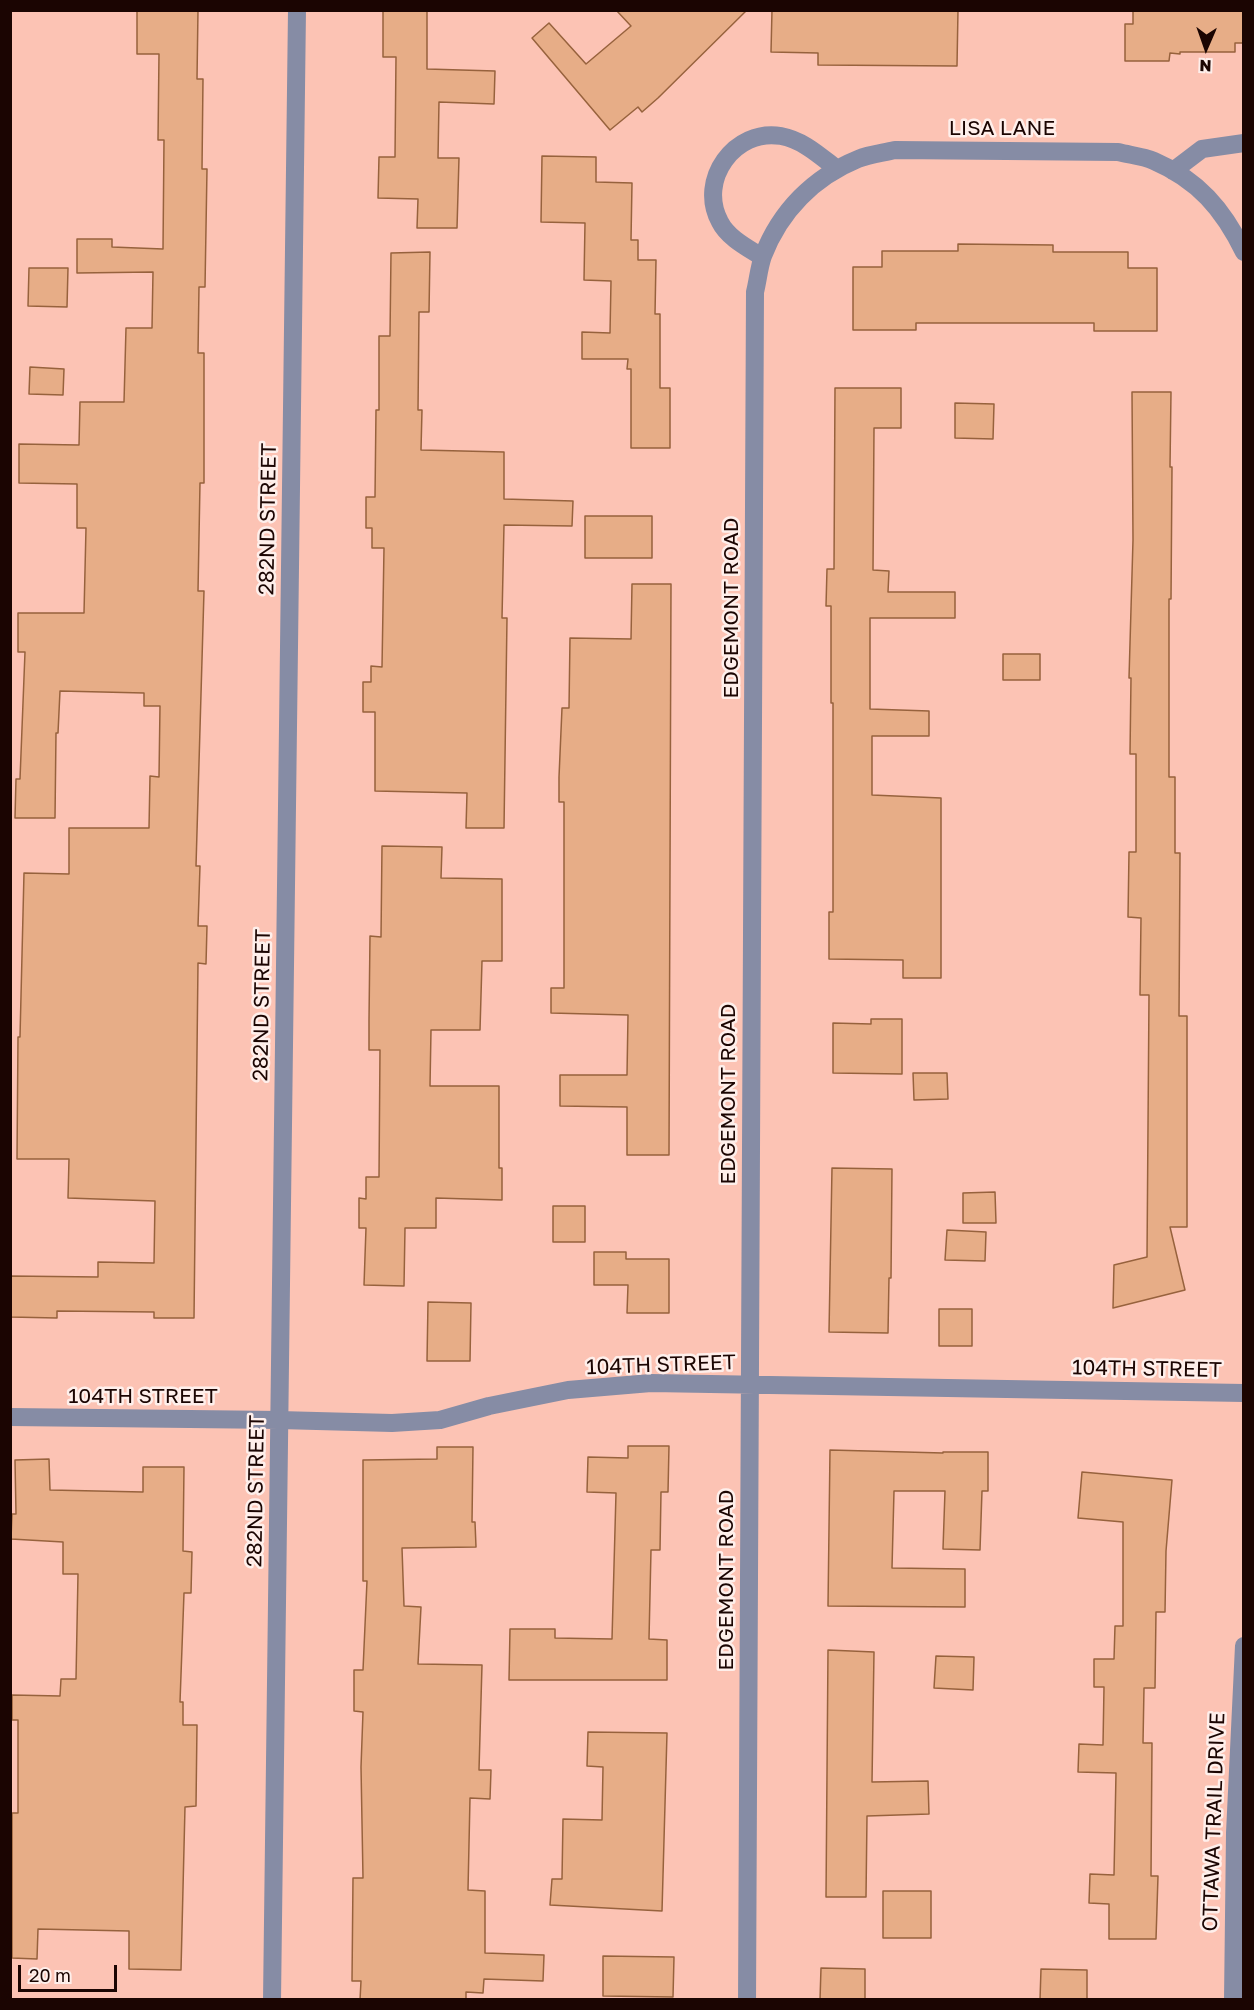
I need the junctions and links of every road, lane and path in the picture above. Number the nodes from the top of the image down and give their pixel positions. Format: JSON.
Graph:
{"nodes":[{"id":1,"x":297,"y":10,"type":"edge"},
{"id":2,"x":1244,"y":143,"type":"edge"},
{"id":3,"x":837,"y":169,"type":"junction"},
{"id":4,"x":1173,"y":171,"type":"junction"},
{"id":5,"x":796,"y":199,"type":"joint"},
{"id":6,"x":1244,"y":252,"type":"edge"},
{"id":7,"x":762,"y":257,"type":"junction"},
{"id":8,"x":749,"y":1385,"type":"junction"},
{"id":9,"x":1244,"y":1393,"type":"edge"},
{"id":10,"x":10,"y":1417,"type":"edge"},
{"id":11,"x":279,"y":1420,"type":"junction"},
{"id":12,"x":1244,"y":1646,"type":"edge"},
{"id":13,"x":272,"y":2000,"type":"edge"},
{"id":14,"x":747,"y":2000,"type":"edge"},
{"id":15,"x":1233,"y":2000,"type":"edge"}],
"edges":[{"from":1,"to":11,"type":"street","name":"282ND STREET"},
{"from":2,"to":4,"type":"street"},
{"from":3,"to":4,"type":"street","name":"LISA LANE"},
{"from":3,"to":5,"type":"street","name":"LISA LANE"},
{"from":3,"to":7,"type":"street"},
{"from":4,"to":6,"type":"street","name":"LISA LANE"},
{"from":5,"to":7,"type":"street","name":"EDGEMONT ROAD"},
{"from":7,"to":8,"type":"street","name":"EDGEMONT ROAD"},
{"from":8,"to":9,"type":"street","name":"104TH STREET"},
{"from":8,"to":11,"type":"street","name":"104TH STREET"},
{"from":8,"to":14,"type":"street","name":"EDGEMONT ROAD"},
{"from":10,"to":11,"type":"street","name":"104TH STREET"},
{"from":11,"to":13,"type":"street","name":"282ND STREET"},
{"from":12,"to":15,"type":"street","name":"OTTAWA TRAIL DRIVE"}]}
